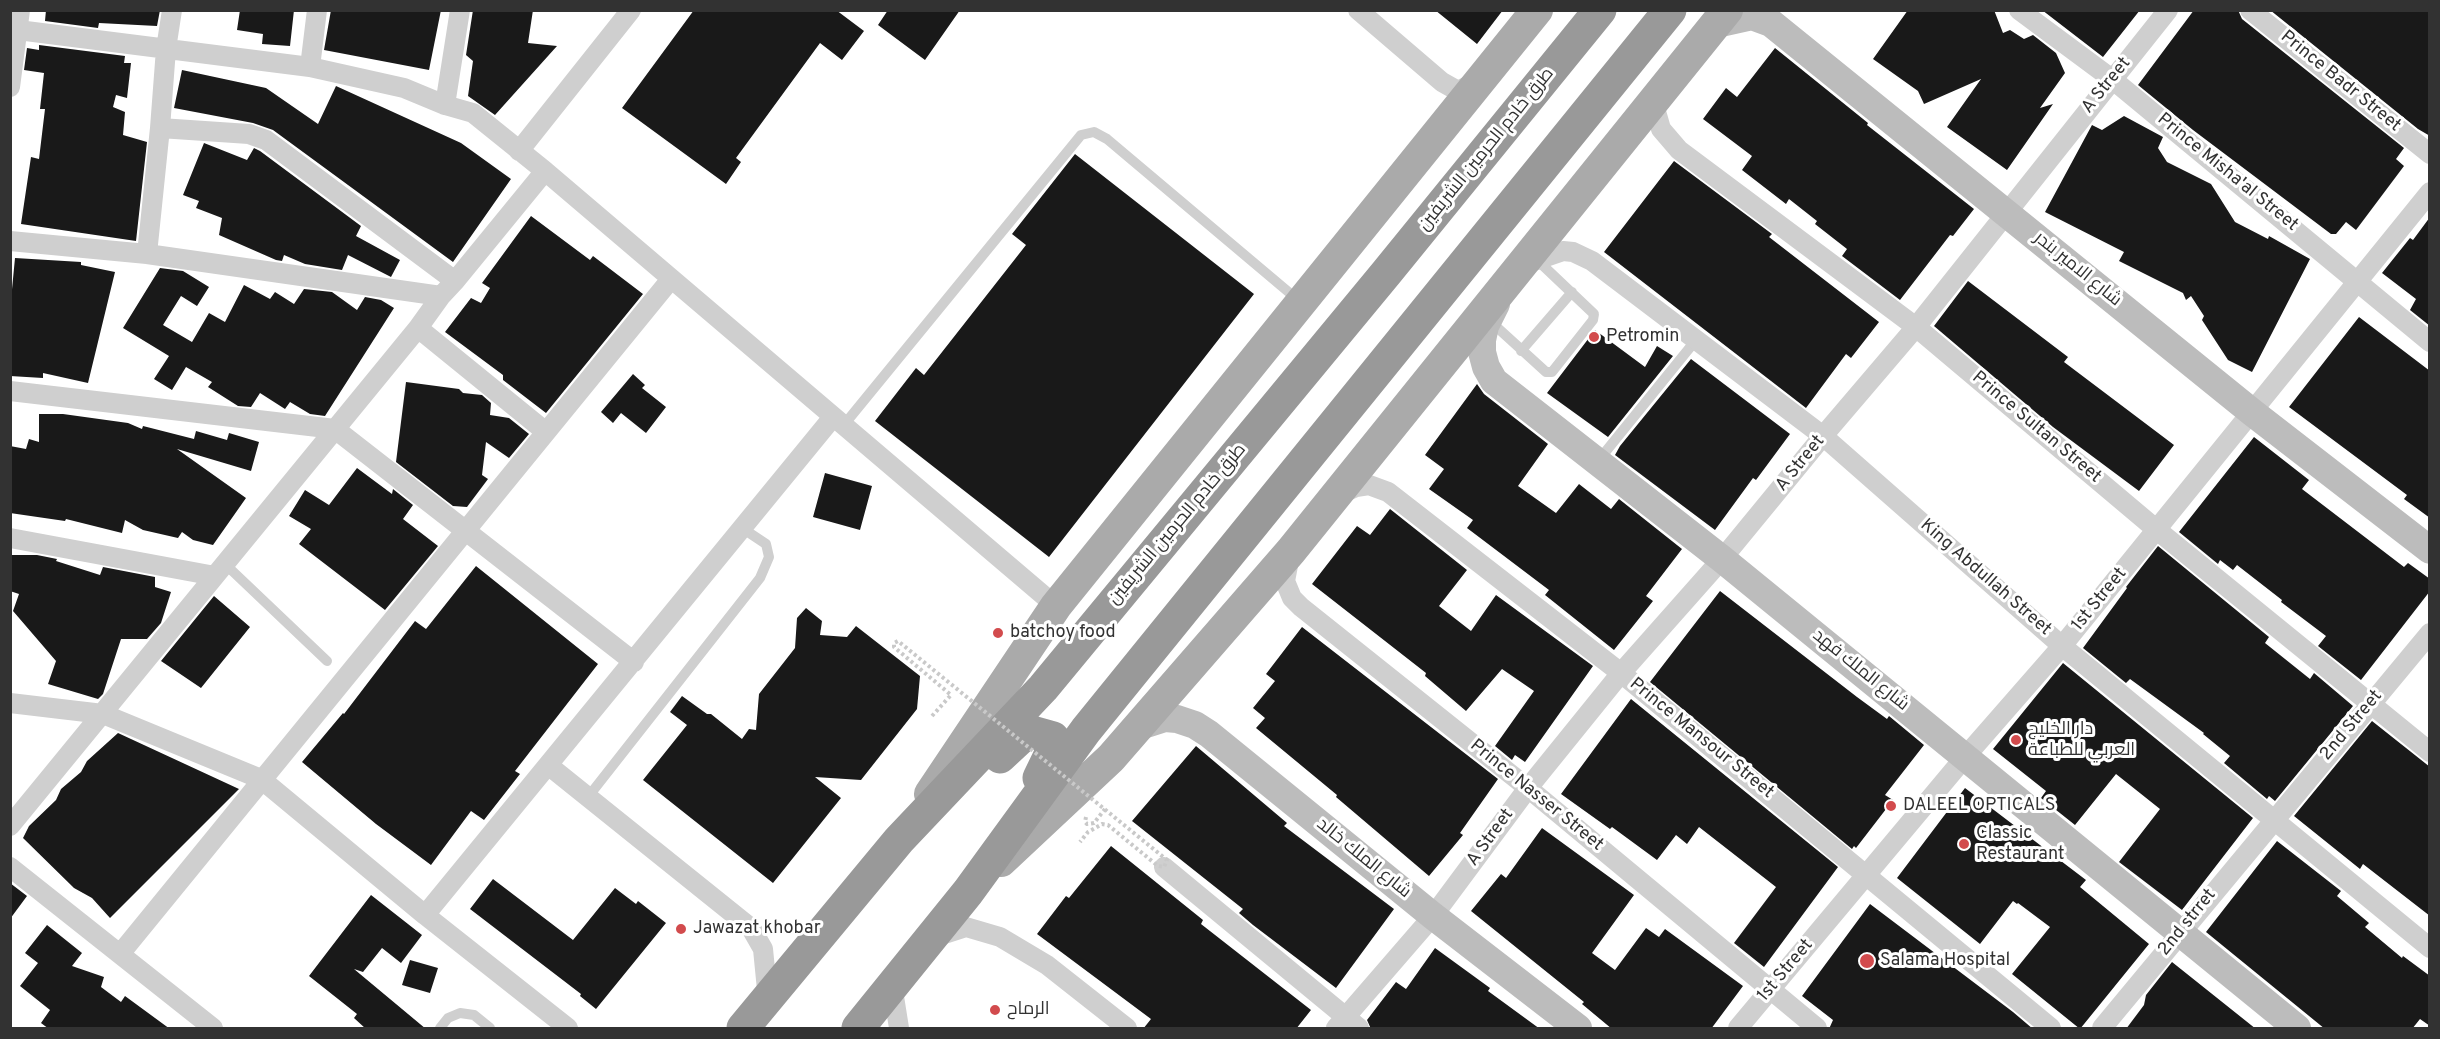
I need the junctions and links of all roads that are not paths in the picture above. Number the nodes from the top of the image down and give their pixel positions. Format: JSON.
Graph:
{"nodes":[{"id":1,"x":172,"y":10,"type":"edge"},
{"id":2,"x":316,"y":10,"type":"edge"},
{"id":3,"x":460,"y":10,"type":"edge"},
{"id":4,"x":631,"y":10,"type":"edge"},
{"id":5,"x":1358,"y":10,"type":"edge"},
{"id":6,"x":1537,"y":10,"type":"edge"},
{"id":7,"x":1600,"y":10,"type":"edge"},
{"id":8,"x":1670,"y":10,"type":"edge"},
{"id":9,"x":2019,"y":10,"type":"edge"},
{"id":10,"x":2168,"y":10,"type":"edge"},
{"id":11,"x":2250,"y":10,"type":"edge"},
{"id":12,"x":1721,"y":17,"type":"edge"},
{"id":13,"x":16,"y":23,"type":"edge"},
{"id":14,"x":166,"y":49,"type":"junction"},
{"id":15,"x":310,"y":67,"type":"junction"},
{"id":16,"x":1480,"y":80,"type":"junction"},
{"id":17,"x":2112,"y":80,"type":"junction"},
{"id":18,"x":10,"y":87,"type":"edge"},
{"id":19,"x":1653,"y":101,"type":"junction"},
{"id":20,"x":445,"y":105,"type":"junction"},
{"id":21,"x":160,"y":128,"type":"junction"},
{"id":22,"x":519,"y":150,"type":"junction"},
{"id":23,"x":2430,"y":154,"type":"edge"},
{"id":24,"x":545,"y":171,"type":"junction"},
{"id":25,"x":2430,"y":192,"type":"edge"},
{"id":26,"x":2006,"y":213,"type":"junction"},
{"id":27,"x":10,"y":241,"type":"edge"},
{"id":28,"x":147,"y":254,"type":"junction"},
{"id":29,"x":1531,"y":260,"type":"junction"},
{"id":30,"x":671,"y":279,"type":"junction"},
{"id":31,"x":2356,"y":280,"type":"junction"},
{"id":32,"x":455,"y":281,"type":"junction"},
{"id":33,"x":1572,"y":292,"type":"junction"},
{"id":34,"x":441,"y":296,"type":"junction"},
{"id":35,"x":1301,"y":302,"type":"junction"},
{"id":36,"x":1485,"y":318,"type":"junction"},
{"id":37,"x":1916,"y":327,"type":"junction"},
{"id":38,"x":418,"y":328,"type":"junction"},
{"id":39,"x":1696,"y":340,"type":"junction"},
{"id":40,"x":2430,"y":342,"type":"edge"},
{"id":41,"x":1521,"y":351,"type":"junction"},
{"id":42,"x":10,"y":391,"type":"edge"},
{"id":43,"x":2253,"y":413,"type":"junction"},
{"id":44,"x":838,"y":421,"type":"junction"},
{"id":45,"x":335,"y":429,"type":"junction"},
{"id":46,"x":546,"y":432,"type":"junction"},
{"id":47,"x":1823,"y":436,"type":"junction"},
{"id":48,"x":1597,"y":462,"type":"junction"},
{"id":49,"x":1336,"y":496,"type":"junction"},
{"id":50,"x":742,"y":528,"type":"junction"},
{"id":51,"x":2157,"y":530,"type":"junction"},
{"id":52,"x":465,"y":531,"type":"junction"},
{"id":53,"x":10,"y":538,"type":"edge"},
{"id":54,"x":2430,"y":550,"type":"edge"},
{"id":55,"x":1291,"y":551,"type":"junction"},
{"id":56,"x":1722,"y":559,"type":"junction"},
{"id":57,"x":220,"y":570,"type":"junction"},
{"id":58,"x":1056,"y":606,"type":"junction"},
{"id":59,"x":2430,"y":633,"type":"edge"},
{"id":60,"x":2062,"y":646,"type":"junction"},
{"id":61,"x":327,"y":661,"type":"dead end"},
{"id":62,"x":634,"y":662,"type":"junction"},
{"id":63,"x":1621,"y":674,"type":"junction"},
{"id":64,"x":10,"y":703,"type":"edge"},
{"id":65,"x":2371,"y":703,"type":"junction"},
{"id":66,"x":103,"y":714,"type":"junction"},
{"id":67,"x":1137,"y":727,"type":"junction"},
{"id":68,"x":2430,"y":752,"type":"edge"},
{"id":69,"x":1965,"y":757,"type":"junction"},
{"id":70,"x":548,"y":765,"type":"junction"},
{"id":71,"x":261,"y":780,"type":"junction"},
{"id":72,"x":1528,"y":788,"type":"junction"},
{"id":73,"x":588,"y":797,"type":"junction"},
{"id":74,"x":2275,"y":819,"type":"junction"},
{"id":75,"x":10,"y":826,"type":"edge"},
{"id":76,"x":1008,"y":837,"type":"junction"},
{"id":77,"x":899,"y":840,"type":"junction"},
{"id":78,"x":10,"y":867,"type":"edge"},
{"id":79,"x":1171,"y":872,"type":"road end"},
{"id":80,"x":1867,"y":875,"type":"junction"},
{"id":81,"x":968,"y":892,"type":"junction"},
{"id":82,"x":425,"y":915,"type":"junction"},
{"id":83,"x":1433,"y":916,"type":"junction"},
{"id":84,"x":2181,"y":932,"type":"junction"},
{"id":85,"x":929,"y":939,"type":"junction"},
{"id":86,"x":2430,"y":948,"type":"edge"},
{"id":87,"x":120,"y":954,"type":"junction"},
{"id":88,"x":892,"y":984,"type":"junction"},
{"id":89,"x":1769,"y":990,"type":"junction"},
{"id":90,"x":764,"y":1014,"type":"edge"},
{"id":91,"x":1347,"y":1025,"type":"edge"},
{"id":92,"x":213,"y":1029,"type":"edge"},
{"id":93,"x":440,"y":1029,"type":"edge"},
{"id":94,"x":490,"y":1029,"type":"edge"},
{"id":95,"x":568,"y":1029,"type":"edge"},
{"id":96,"x":743,"y":1029,"type":"edge"},
{"id":97,"x":858,"y":1029,"type":"edge"},
{"id":98,"x":899,"y":1029,"type":"edge"},
{"id":99,"x":1127,"y":1029,"type":"edge"},
{"id":100,"x":1578,"y":1029,"type":"edge"},
{"id":101,"x":1738,"y":1029,"type":"edge"},
{"id":102,"x":1817,"y":1029,"type":"edge"},
{"id":103,"x":2051,"y":1029,"type":"edge"},
{"id":104,"x":2102,"y":1029,"type":"edge"},
{"id":105,"x":2297,"y":1029,"type":"edge"}],
"edges":[{"from":1,"to":14,"type":"street"},
{"from":2,"to":15,"type":"street"},
{"from":3,"to":20,"type":"street"},
{"from":4,"to":22,"type":"street"},
{"from":5,"to":16,"type":"street"},
{"from":6,"to":16,"type":"main road"},
{"from":7,"to":77,"type":"highway","name":"طرق خادم الحرمين الشريفين"},
{"from":8,"to":76,"type":"highway"},
{"from":9,"to":17,"type":"street","name":"Prince Misha'al Street"},
{"from":10,"to":17,"type":"street","name":"A Street"},
{"from":11,"to":23,"type":"street","name":"Prince Badr Street"},
{"from":12,"to":19,"type":"main road"},
{"from":12,"to":26,"type":"street","name":"شارع الامير بندر"},
{"from":13,"to":14,"type":"street"},
{"from":13,"to":18,"type":"street"},
{"from":14,"to":15,"type":"street"},
{"from":14,"to":21,"type":"street"},
{"from":15,"to":20,"type":"street"},
{"from":16,"to":35,"type":"main road"},
{"from":17,"to":26,"type":"street","name":"A Street"},
{"from":17,"to":31,"type":"street","name":"Prince Misha'al Street"},
{"from":19,"to":29,"type":"main road"},
{"from":19,"to":37,"type":"street","name":"Prince Sultan Street"},
{"from":20,"to":22,"type":"street"},
{"from":21,"to":28,"type":"street"},
{"from":21,"to":32,"type":"street"},
{"from":22,"to":24,"type":"street"},
{"from":24,"to":30,"type":"street"},
{"from":24,"to":32,"type":"street"},
{"from":25,"to":31,"type":"street","name":"1st Street"},
{"from":26,"to":37,"type":"street","name":"A Street"},
{"from":26,"to":43,"type":"street","name":"شارع الامير بندر"},
{"from":27,"to":28,"type":"street"},
{"from":28,"to":34,"type":"street"},
{"from":29,"to":33,"type":"lane"},
{"from":29,"to":36,"type":"main road"},
{"from":29,"to":39,"type":"street","name":"King Abdullah Street"},
{"from":30,"to":44,"type":"street"},
{"from":30,"to":46,"type":"street"},
{"from":31,"to":40,"type":"street","name":"Prince Misha'al Street"},
{"from":31,"to":43,"type":"street","name":"1st Street"},
{"from":32,"to":34,"type":"street"},
{"from":33,"to":41,"type":"lane"},
{"from":33,"to":41,"type":"lane"},
{"from":34,"to":38,"type":"street"},
{"from":35,"to":44,"type":"lane"},
{"from":35,"to":58,"type":"main road"},
{"from":36,"to":41,"type":"lane"},
{"from":36,"to":48,"type":"street","name":"شارع الملك فهد"},
{"from":36,"to":49,"type":"main road"},
{"from":37,"to":47,"type":"street","name":"A Street"},
{"from":37,"to":51,"type":"street","name":"Prince Sultan Street"},
{"from":38,"to":45,"type":"street"},
{"from":38,"to":46,"type":"street"},
{"from":39,"to":47,"type":"street","name":"King Abdullah Street"},
{"from":39,"to":48,"type":"lane"},
{"from":42,"to":45,"type":"street"},
{"from":43,"to":51,"type":"street","name":"1st Street"},
{"from":43,"to":54,"type":"street","name":"شارع الامير بندر"},
{"from":44,"to":50,"type":"street"},
{"from":44,"to":58,"type":"street"},
{"from":45,"to":52,"type":"street"},
{"from":45,"to":57,"type":"street"},
{"from":46,"to":52,"type":"street"},
{"from":47,"to":56,"type":"street","name":"A Street"},
{"from":47,"to":60,"type":"street","name":"King Abdullah Street"},
{"from":48,"to":56,"type":"street","name":"شارع الملك فهد"},
{"from":49,"to":55,"type":"main road"},
{"from":49,"to":63,"type":"street","name":"Prince Mansour Street"},
{"from":50,"to":62,"type":"street"},
{"from":50,"to":73,"type":"lane"},
{"from":51,"to":60,"type":"street","name":"1st Street"},
{"from":51,"to":65,"type":"street","name":"Prince Sultan Street"},
{"from":52,"to":62,"type":"street"},
{"from":52,"to":71,"type":"street"},
{"from":53,"to":57,"type":"street"},
{"from":55,"to":67,"type":"main road"},
{"from":55,"to":72,"type":"street","name":"Prince Nasser Street"},
{"from":56,"to":63,"type":"street","name":"A Street"},
{"from":56,"to":69,"type":"street","name":"شارع الملك فهد"},
{"from":57,"to":61,"type":"lane"},
{"from":57,"to":66,"type":"street"},
{"from":58,"to":77,"type":"main road"},
{"from":59,"to":65,"type":"street","name":"2nd Street"},
{"from":60,"to":69,"type":"street","name":"1st Street"},
{"from":60,"to":74,"type":"street","name":"King Abdullah Street"},
{"from":62,"to":70,"type":"street"},
{"from":63,"to":72,"type":"street","name":"A Street"},
{"from":63,"to":80,"type":"street","name":"Prince Mansour Street"},
{"from":64,"to":66,"type":"street"},
{"from":65,"to":68,"type":"street","name":"Prince Sultan Street"},
{"from":65,"to":74,"type":"street","name":"2nd Street"},
{"from":66,"to":71,"type":"street"},
{"from":66,"to":75,"type":"street"},
{"from":67,"to":81,"type":"main road"},
{"from":67,"to":83,"type":"street","name":"شارع الملك خالد"},
{"from":69,"to":80,"type":"street","name":"1st Street"},
{"from":69,"to":84,"type":"street","name":"شارع الملك فهد"},
{"from":70,"to":73,"type":"street"},
{"from":70,"to":82,"type":"street"},
{"from":71,"to":82,"type":"street"},
{"from":71,"to":87,"type":"street"},
{"from":72,"to":83,"type":"street","name":"A Street"},
{"from":72,"to":89,"type":"street","name":"Prince Nasser Street"},
{"from":73,"to":90,"type":"street"},
{"from":74,"to":84,"type":"street","name":"2nd strret"},
{"from":74,"to":86,"type":"street","name":"King Abdullah Street"},
{"from":76,"to":81,"type":"highway"},
{"from":76,"to":90,"type":"highway"},
{"from":77,"to":90,"type":"highway","name":"طرق خادم الحرمين الشريفين"},
{"from":78,"to":87,"type":"street"},
{"from":79,"to":91,"type":"street"},
{"from":80,"to":89,"type":"street","name":"1st Street"},
{"from":80,"to":103,"type":"street","name":"Prince Mansour Street"},
{"from":81,"to":85,"type":"highway"},
{"from":82,"to":95,"type":"street"},
{"from":83,"to":91,"type":"street","name":"A Street"},
{"from":83,"to":100,"type":"street","name":"شارع الملك خالد"},
{"from":84,"to":104,"type":"street","name":"2nd strret"},
{"from":84,"to":105,"type":"street","name":"شارع الملك فهد"},
{"from":85,"to":88,"type":"highway"},
{"from":85,"to":99,"type":"street"},
{"from":87,"to":92,"type":"street"},
{"from":88,"to":97,"type":"highway"},
{"from":88,"to":98,"type":"street"},
{"from":89,"to":101,"type":"street","name":"1st Street"},
{"from":89,"to":102,"type":"street","name":"Prince Nasser Street"},
{"from":90,"to":96,"type":"highway","name":"طرق خادم الحرمين الشريفين"},
{"from":93,"to":94,"type":"lane"}]}
